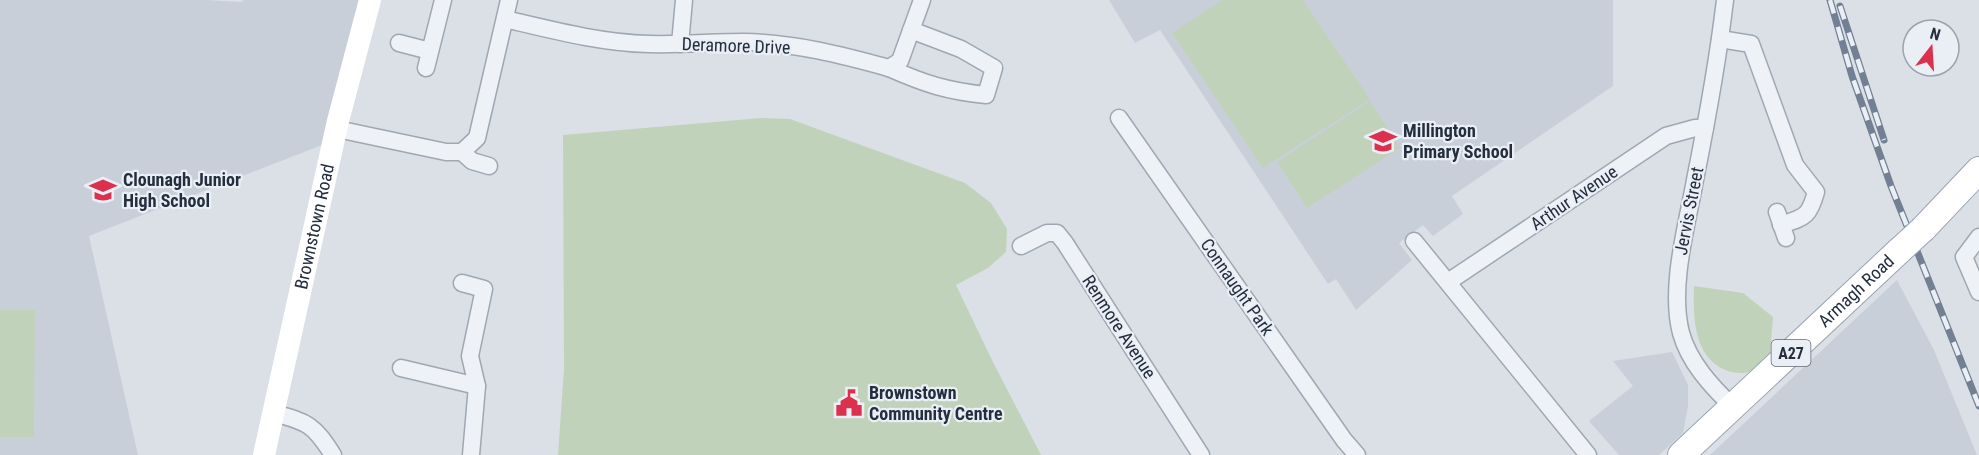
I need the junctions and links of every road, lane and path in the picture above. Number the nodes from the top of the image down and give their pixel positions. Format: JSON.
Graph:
{"nodes":[{"id":1,"x":370,"y":0,"type":"edge"},
{"id":2,"x":443,"y":0,"type":"edge"},
{"id":3,"x":509,"y":0,"type":"edge"},
{"id":4,"x":684,"y":0,"type":"edge"},
{"id":5,"x":922,"y":0,"type":"edge"},
{"id":6,"x":1725,"y":0,"type":"edge"},
{"id":7,"x":505,"y":19,"type":"junction"},
{"id":8,"x":911,"y":30,"type":"junction"},
{"id":9,"x":1720,"y":39,"type":"junction"},
{"id":10,"x":399,"y":43,"type":"dead end"},
{"id":11,"x":680,"y":44,"type":"junction"},
{"id":12,"x":430,"y":51,"type":"junction"},
{"id":13,"x":426,"y":68,"type":"dead end"},
{"id":14,"x":889,"y":68,"type":"junction"},
{"id":15,"x":1119,"y":118,"type":"dead end"},
{"id":16,"x":1705,"y":128,"type":"junction"},
{"id":17,"x":337,"y":129,"type":"junction"},
{"id":18,"x":462,"y":152,"type":"junction"},
{"id":19,"x":489,"y":166,"type":"dead end"},
{"id":20,"x":1979,"y":170,"type":"edge"},
{"id":21,"x":1782,"y":225,"type":"dead end"},
{"id":22,"x":1979,"y":237,"type":"edge"},
{"id":23,"x":1414,"y":241,"type":"dead end"},
{"id":24,"x":1021,"y":246,"type":"dead end"},
{"id":25,"x":1448,"y":282,"type":"junction"},
{"id":26,"x":462,"y":283,"type":"dead end"},
{"id":27,"x":1979,"y":292,"type":"edge"},
{"id":28,"x":401,"y":368,"type":"dead end"},
{"id":29,"x":477,"y":386,"type":"junction"},
{"id":30,"x":1733,"y":406,"type":"junction"},
{"id":31,"x":274,"y":413,"type":"junction"},
{"id":32,"x":264,"y":455,"type":"edge"},
{"id":33,"x":333,"y":455,"type":"edge"},
{"id":34,"x":471,"y":455,"type":"edge"},
{"id":35,"x":1201,"y":455,"type":"edge"},
{"id":36,"x":1357,"y":455,"type":"edge"},
{"id":37,"x":1588,"y":455,"type":"edge"},
{"id":38,"x":1681,"y":455,"type":"edge"}],
"edges":[{"from":1,"to":17,"type":"main road","name":"Brownstown Road"},
{"from":2,"to":12,"type":"street"},
{"from":3,"to":7,"type":"street"},
{"from":4,"to":11,"type":"street"},
{"from":5,"to":8,"type":"street"},
{"from":6,"to":9,"type":"street","name":"Jervis Street"},
{"from":7,"to":11,"type":"street","name":"Deramore Drive"},
{"from":7,"to":18,"type":"street"},
{"from":8,"to":14,"type":"street"},
{"from":8,"to":14,"type":"street","name":"Deramore Drive"},
{"from":9,"to":16,"type":"street","name":"Jervis Street"},
{"from":9,"to":21,"type":"street"},
{"from":10,"to":12,"type":"street"},
{"from":11,"to":14,"type":"street","name":"Deramore Drive"},
{"from":12,"to":13,"type":"street"},
{"from":15,"to":36,"type":"street","name":"Connaught Park"},
{"from":16,"to":25,"type":"street","name":"Arthur Avenue"},
{"from":16,"to":30,"type":"street","name":"Jervis Street"},
{"from":17,"to":18,"type":"street"},
{"from":17,"to":31,"type":"main road","name":"Brownstown Road"},
{"from":18,"to":19,"type":"street"},
{"from":20,"to":30,"type":"main road","name":"Armagh Road","number":"A27","bridge":true},
{"from":22,"to":27,"type":"street"},
{"from":23,"to":25,"type":"street"},
{"from":24,"to":35,"type":"street","name":"Renmore Avenue"},
{"from":25,"to":37,"type":"street"},
{"from":26,"to":29,"type":"street"},
{"from":28,"to":29,"type":"street"},
{"from":29,"to":34,"type":"street"},
{"from":30,"to":38,"type":"main road","name":"Armagh Road","number":"A27"},
{"from":31,"to":32,"type":"main road","name":"Brownstown Road"},
{"from":31,"to":33,"type":"street"}]}
